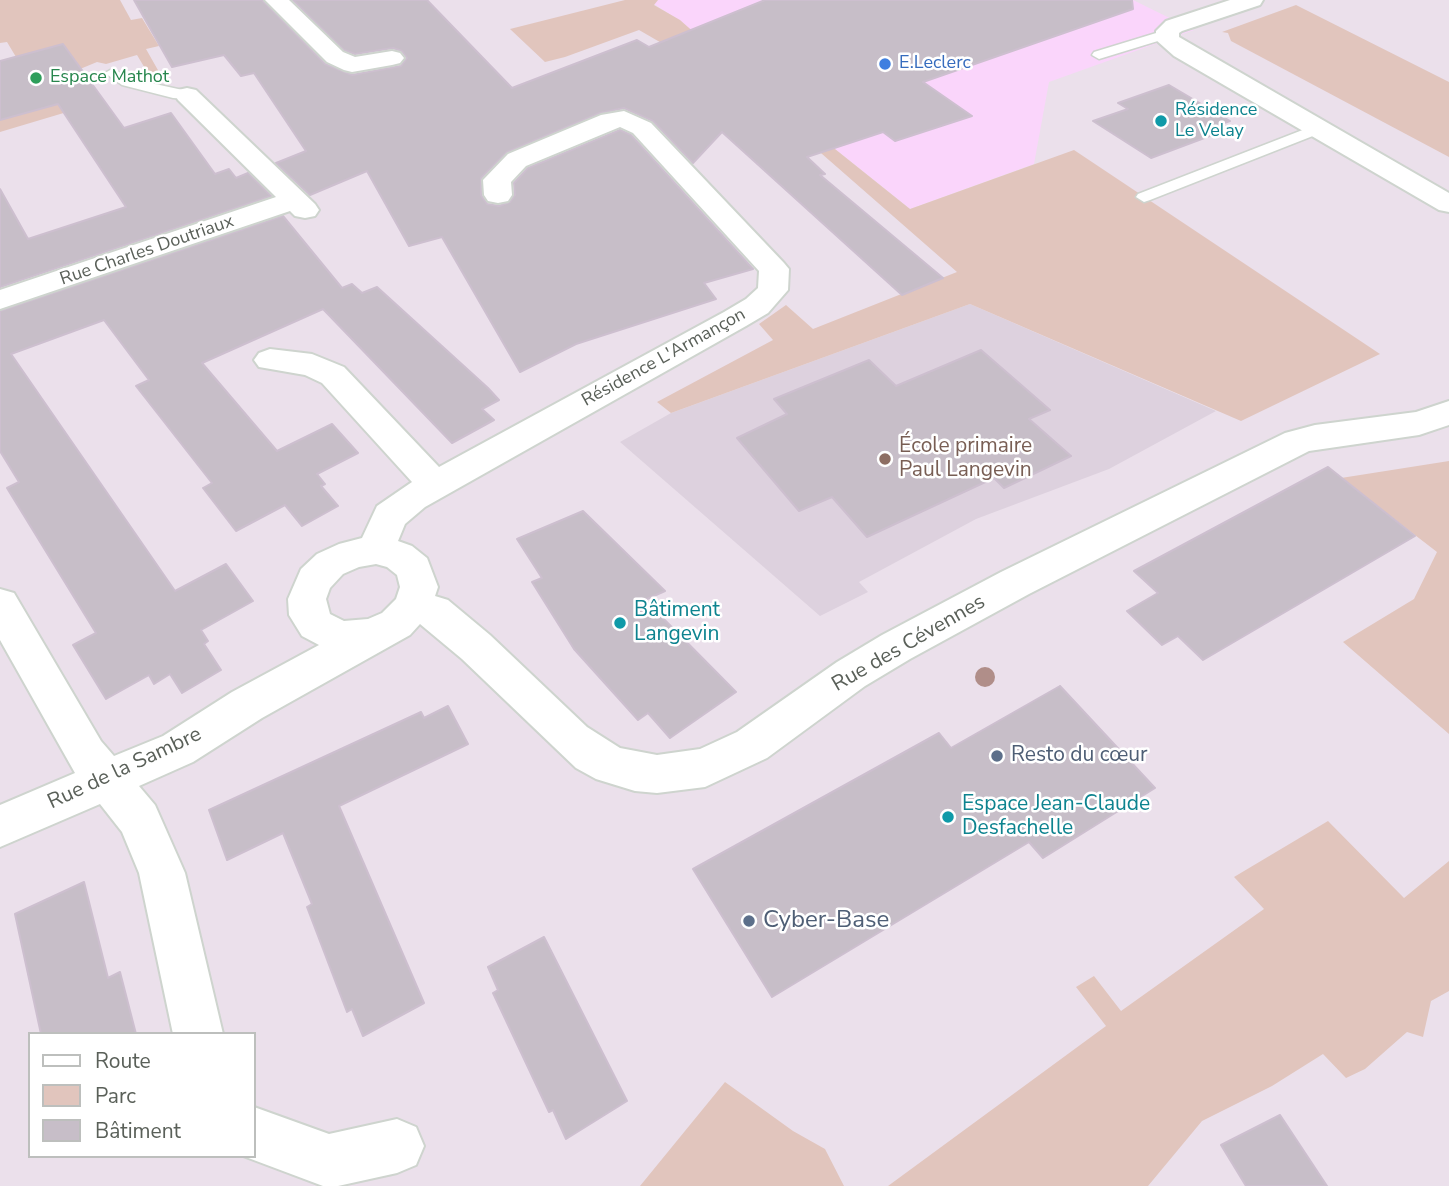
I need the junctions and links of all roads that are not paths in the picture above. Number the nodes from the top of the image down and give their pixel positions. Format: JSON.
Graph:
{"nodes":[{"id":1,"x":1252,"y":0,"type":"edge"},
{"id":2,"x":284,"y":1,"type":"edge"},
{"id":3,"x":1166,"y":34,"type":"junction"},
{"id":4,"x":1099,"y":55,"type":"dead end"},
{"id":5,"x":392,"y":58,"type":"dead end"},
{"id":6,"x":112,"y":72,"type":"dead end"},
{"id":7,"x":187,"y":95,"type":"joint"},
{"id":8,"x":1318,"y":129,"type":"junction"},
{"id":9,"x":498,"y":195,"type":"dead end"},
{"id":10,"x":1144,"y":197,"type":"dead end"},
{"id":11,"x":1449,"y":204,"type":"edge"},
{"id":12,"x":0,"y":300,"type":"edge"},
{"id":13,"x":270,"y":359,"type":"dead end"},
{"id":14,"x":1449,"y":413,"type":"edge"},
{"id":15,"x":434,"y":484,"type":"junction"},
{"id":16,"x":376,"y":550,"type":"junction"},
{"id":17,"x":0,"y":604,"type":"edge"},
{"id":18,"x":412,"y":607,"type":"junction"},
{"id":19,"x":309,"y":615,"type":"junction"},
{"id":20,"x":372,"y":635,"type":"junction"},
{"id":21,"x":247,"y":705,"type":"junction"},
{"id":22,"x":108,"y":778,"type":"junction"},
{"id":23,"x":0,"y":826,"type":"edge"},
{"id":24,"x":198,"y":1032,"type":"edge"},
{"id":25,"x":256,"y":1135,"type":"edge"},
{"id":26,"x":397,"y":1146,"type":"dead end"}],
"edges":[{"from":1,"to":3,"type":"street"},
{"from":2,"to":5,"type":"street"},
{"from":3,"to":4,"type":"lane"},
{"from":3,"to":8,"type":"street"},
{"from":6,"to":7,"type":"lane"},
{"from":7,"to":12,"type":"street","name":"Rue Charles Doutriaux"},
{"from":8,"to":10,"type":"lane"},
{"from":8,"to":11,"type":"street"},
{"from":9,"to":15,"type":"street","name":"Résidence L'Armançon"},
{"from":13,"to":15,"type":"street"},
{"from":14,"to":18,"type":"street","name":"Rue des Cévennes"},
{"from":15,"to":16,"type":"street","name":"Résidence L'Armançon"},
{"from":16,"to":18,"type":"street"},
{"from":16,"to":19,"type":"street"},
{"from":17,"to":22,"type":"street"},
{"from":18,"to":20,"type":"street"},
{"from":19,"to":20,"type":"street"},
{"from":19,"to":21,"type":"street","name":"Rue de la Sambre"},
{"from":20,"to":21,"type":"street","name":"Rue de la Sambre"},
{"from":21,"to":22,"type":"street","name":"Rue de la Sambre"},
{"from":22,"to":23,"type":"street","name":"Rue de la Sambre"},
{"from":22,"to":24,"type":"street"},
{"from":25,"to":26,"type":"street"}]}
